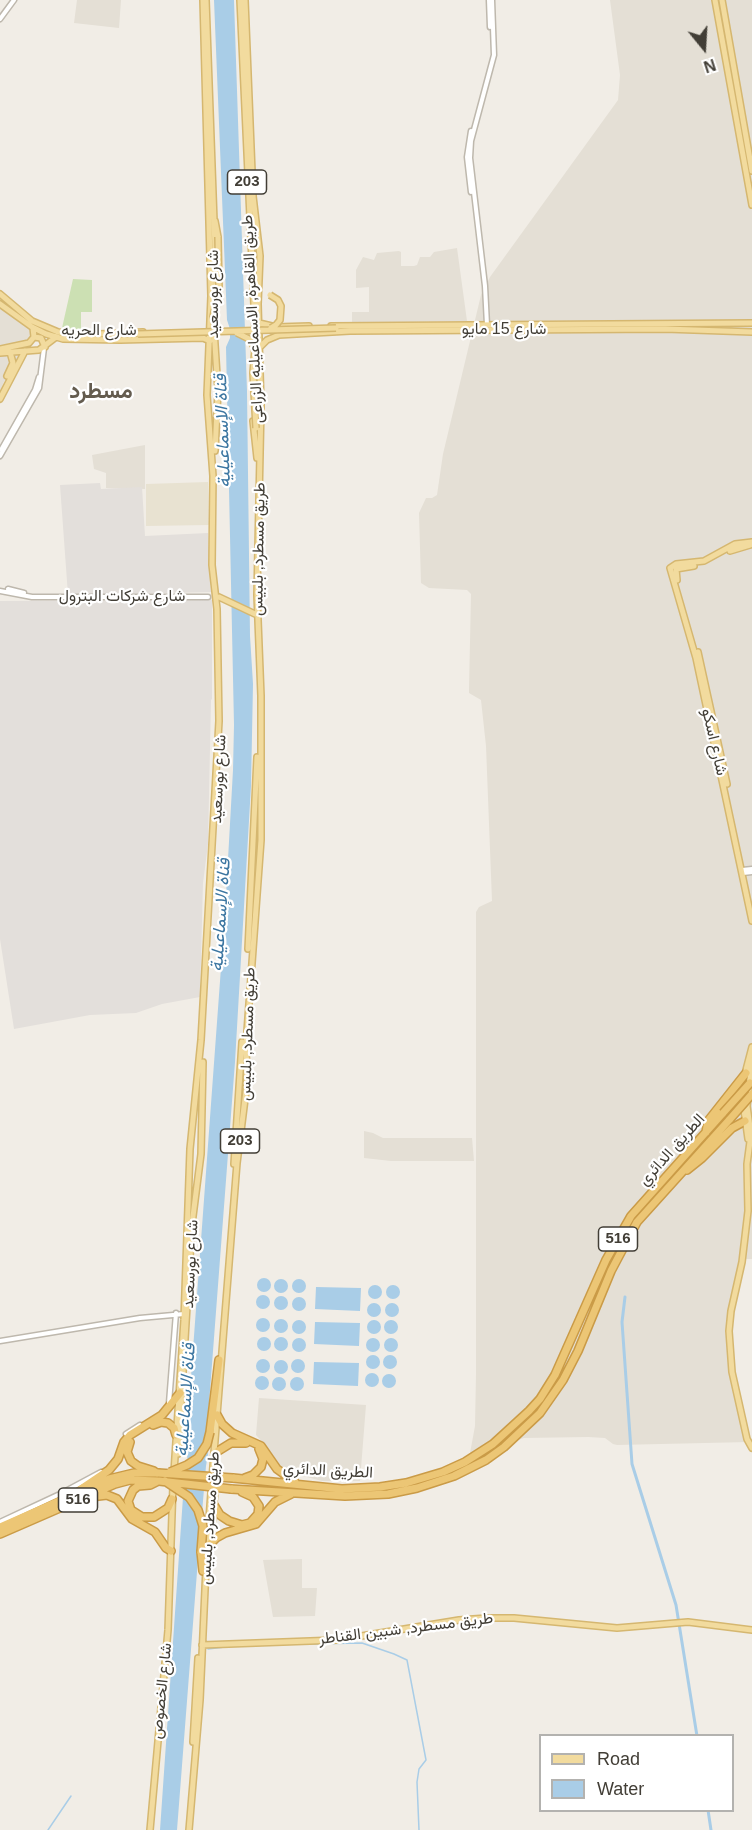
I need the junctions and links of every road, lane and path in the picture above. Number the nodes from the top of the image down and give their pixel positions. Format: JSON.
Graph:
{"nodes":[{"id":1,"x":12,"y":0,"type":"edge"},
{"id":2,"x":205,"y":0,"type":"edge"},
{"id":3,"x":240,"y":0,"type":"edge"},
{"id":4,"x":245,"y":0,"type":"edge"},
{"id":5,"x":491,"y":0,"type":"edge"},
{"id":6,"x":715,"y":0,"type":"edge"},
{"id":7,"x":722,"y":0,"type":"edge"},
{"id":8,"x":0,"y":17,"type":"edge"},
{"id":9,"x":738,"y":114,"type":"junction"},
{"id":10,"x":740,"y":122,"type":"junction"},
{"id":11,"x":752,"y":171,"type":"edge"},
{"id":12,"x":752,"y":205,"type":"edge"},
{"id":13,"x":213,"y":213,"type":"junction"},
{"id":14,"x":259,"y":245,"type":"junction"},
{"id":15,"x":250,"y":246,"type":"junction"},
{"id":16,"x":260,"y":254,"type":"junction"},
{"id":17,"x":251,"y":256,"type":"junction"},
{"id":18,"x":0,"y":299,"type":"edge"},
{"id":19,"x":258,"y":304,"type":"junction"},
{"id":20,"x":23,"y":318,"type":"junction"},
{"id":21,"x":260,"y":323,"type":"junction"},
{"id":22,"x":487,"y":325,"type":"junction"},
{"id":23,"x":268,"y":326,"type":"junction"},
{"id":24,"x":32,"y":327,"type":"junction"},
{"id":25,"x":210,"y":327,"type":"junction"},
{"id":26,"x":708,"y":327,"type":"junction"},
{"id":27,"x":752,"y":327,"type":"edge"},
{"id":28,"x":350,"y":328,"type":"junction"},
{"id":29,"x":201,"y":329,"type":"junction"},
{"id":30,"x":336,"y":329,"type":"junction"},
{"id":31,"x":223,"y":330,"type":"junction"},
{"id":32,"x":261,"y":330,"type":"junction"},
{"id":33,"x":128,"y":333,"type":"junction"},
{"id":34,"x":237,"y":333,"type":"junction"},
{"id":35,"x":138,"y":335,"type":"junction"},
{"id":36,"x":34,"y":337,"type":"junction"},
{"id":37,"x":56,"y":337,"type":"junction"},
{"id":38,"x":202,"y":338,"type":"junction"},
{"id":39,"x":271,"y":338,"type":"junction"},
{"id":40,"x":120,"y":340,"type":"junction"},
{"id":41,"x":210,"y":341,"type":"junction"},
{"id":42,"x":260,"y":350,"type":"junction"},
{"id":43,"x":0,"y":351,"type":"edge"},
{"id":44,"x":25,"y":351,"type":"junction"},
{"id":45,"x":41,"y":352,"type":"junction"},
{"id":46,"x":11,"y":355,"type":"junction"},
{"id":47,"x":20,"y":359,"type":"junction"},
{"id":48,"x":252,"y":364,"type":"junction"},
{"id":49,"x":207,"y":386,"type":"junction"},
{"id":50,"x":218,"y":386,"type":"junction"},
{"id":51,"x":0,"y":391,"type":"edge"},
{"id":52,"x":0,"y":399,"type":"edge"},
{"id":53,"x":207,"y":400,"type":"junction"},
{"id":54,"x":218,"y":401,"type":"junction"},
{"id":55,"x":16,"y":427,"type":"junction"},
{"id":56,"x":260,"y":437,"type":"junction"},
{"id":57,"x":0,"y":451,"type":"edge"},
{"id":58,"x":258,"y":452,"type":"junction"},
{"id":59,"x":0,"y":456,"type":"edge"},
{"id":60,"x":752,"y":544,"type":"edge"},
{"id":61,"x":0,"y":590,"type":"edge"},
{"id":62,"x":208,"y":597,"type":"dead end"},
{"id":63,"x":221,"y":600,"type":"junction"},
{"id":64,"x":254,"y":613,"type":"junction"},
{"id":65,"x":261,"y":833,"type":"junction"},
{"id":66,"x":253,"y":840,"type":"junction"},
{"id":67,"x":260,"y":850,"type":"junction"},
{"id":68,"x":253,"y":857,"type":"junction"},
{"id":69,"x":747,"y":871,"type":"edge"},
{"id":70,"x":752,"y":900,"type":"edge"},
{"id":71,"x":752,"y":921,"type":"edge"},
{"id":72,"x":752,"y":1048,"type":"edge"},
{"id":73,"x":752,"y":1060,"type":"edge"},
{"id":74,"x":749,"y":1078,"type":"edge"},
{"id":75,"x":240,"y":1082,"type":"junction"},
{"id":76,"x":247,"y":1083,"type":"junction"},
{"id":77,"x":752,"y":1094,"type":"edge"},
{"id":78,"x":745,"y":1121,"type":"junction"},
{"id":79,"x":706,"y":1132,"type":"junction"},
{"id":80,"x":191,"y":1142,"type":"junction"},
{"id":81,"x":201,"y":1143,"type":"junction"},
{"id":82,"x":748,"y":1150,"type":"junction"},
{"id":83,"x":190,"y":1156,"type":"junction"},
{"id":84,"x":201,"y":1157,"type":"junction"},
{"id":85,"x":682,"y":1172,"type":"junction"},
{"id":86,"x":184,"y":1310,"type":"junction"},
{"id":87,"x":176,"y":1313,"type":"junction"},
{"id":88,"x":7,"y":1339,"type":"junction"},
{"id":89,"x":0,"y":1341,"type":"edge"},
{"id":90,"x":219,"y":1360,"type":"junction"},
{"id":91,"x":180,"y":1394,"type":"junction"},
{"id":92,"x":217,"y":1417,"type":"junction"},
{"id":93,"x":176,"y":1435,"type":"junction"},
{"id":94,"x":749,"y":1444,"type":"edge"},
{"id":95,"x":218,"y":1450,"type":"junction"},
{"id":96,"x":177,"y":1452,"type":"junction"},
{"id":97,"x":444,"y":1476,"type":"junction"},
{"id":98,"x":162,"y":1477,"type":"junction"},
{"id":99,"x":236,"y":1479,"type":"junction"},
{"id":100,"x":297,"y":1483,"type":"junction"},
{"id":101,"x":231,"y":1489,"type":"junction"},
{"id":102,"x":298,"y":1493,"type":"junction"},
{"id":103,"x":82,"y":1495,"type":"junction"},
{"id":104,"x":172,"y":1499,"type":"junction"},
{"id":105,"x":214,"y":1505,"type":"junction"},
{"id":106,"x":0,"y":1522,"type":"edge"},
{"id":107,"x":0,"y":1527,"type":"edge"},
{"id":108,"x":0,"y":1534,"type":"edge"},
{"id":109,"x":205,"y":1548,"type":"junction"},
{"id":110,"x":171,"y":1551,"type":"junction"},
{"id":111,"x":203,"y":1571,"type":"junction"},
{"id":112,"x":752,"y":1630,"type":"edge"},
{"id":113,"x":202,"y":1645,"type":"junction"},
{"id":114,"x":150,"y":1830,"type":"edge"},
{"id":115,"x":187,"y":1830,"type":"edge"}],
"edges":[{"from":1,"to":8,"type":"street"},
{"from":2,"to":13,"type":"main road","name":"شارع بورسعيد"},
{"from":2,"to":25,"type":"main road","name":"شارع بورسعيد"},
{"from":3,"to":15,"type":"main road","name":"طريق القاهرة, الاسماعيليه الزراعى","number":"203"},
{"from":4,"to":14,"type":"main road","name":"طريق القاهرة, الاسماعيليه الزراعى","number":"203"},
{"from":5,"to":22,"type":"street"},
{"from":6,"to":9,"type":"main road"},
{"from":7,"to":9,"type":"main road"},
{"from":9,"to":10,"type":"main road"},
{"from":10,"to":11,"type":"main road"},
{"from":10,"to":12,"type":"main road"},
{"from":13,"to":31,"type":"main road","bridge":true},
{"from":13,"to":50,"type":"main road","name":"شارع بورسعيد"},
{"from":14,"to":15,"type":"main road"},
{"from":14,"to":16,"type":"main road","name":"طريق القاهرة, الاسماعيليه الزراعى","number":"203"},
{"from":15,"to":17,"type":"main road","name":"طريق القاهرة, الاسماعيليه الزراعى","number":"203"},
{"from":16,"to":17,"type":"main road"},
{"from":16,"to":19,"type":"main road","name":"طريق القاهرة, الاسماعيليه الزراعى","number":"203"},
{"from":17,"to":48,"type":"main road","name":"طريق القاهرة, الاسماعيليه الزراعى","number":"203"},
{"from":18,"to":20,"type":"main road"},
{"from":19,"to":21,"type":"main road","name":"طريق القاهرة, الاسماعيليه الزراعى","number":"203"},
{"from":19,"to":32,"type":"main road","bridge":true},
{"from":20,"to":24,"type":"main road","name":"شارع الحريه"},
{"from":20,"to":33,"type":"main road","name":"شارع الحريه"},
{"from":21,"to":23,"type":"main road","name":"شارع 15 مايو"},
{"from":21,"to":42,"type":"main road","name":"طريق القاهرة, الاسماعيليه الزراعى","number":"203"},
{"from":22,"to":26,"type":"main road","name":"شارع 15 مايو"},
{"from":22,"to":28,"type":"main road","name":"شارع 15 مايو"},
{"from":23,"to":28,"type":"main road","name":"شارع 15 مايو"},
{"from":23,"to":39,"type":"main road"},
{"from":24,"to":36,"type":"main road"},
{"from":24,"to":37,"type":"main road","name":"شارع الحريه"},
{"from":25,"to":29,"type":"main road","name":"شارع الحريه"},
{"from":25,"to":41,"type":"main road","name":"شارع بورسعيد"},
{"from":26,"to":27,"type":"main road","name":"شارع 15 مايو"},
{"from":26,"to":28,"type":"main road","name":"شارع 15 مايو"},
{"from":28,"to":30,"type":"main road"},
{"from":28,"to":39,"type":"main road","name":"شارع 15 مايو"},
{"from":29,"to":33,"type":"main road","name":"شارع الحريه"},
{"from":29,"to":38,"type":"main road"},
{"from":30,"to":32,"type":"main road","bridge":true},
{"from":30,"to":34,"type":"main road","bridge":true},
{"from":31,"to":32,"type":"main road","bridge":true},
{"from":31,"to":35,"type":"main road","bridge":true},
{"from":33,"to":35,"type":"main road"},
{"from":34,"to":35,"type":"main road","bridge":true},
{"from":34,"to":58,"type":"main road","bridge":true},
{"from":35,"to":40,"type":"main road"},
{"from":36,"to":43,"type":"main road"},
{"from":36,"to":45,"type":"main road"},
{"from":37,"to":40,"type":"main road","name":"شارع الحريه"},
{"from":37,"to":45,"type":"main road"},
{"from":38,"to":40,"type":"main road","name":"شارع الحريه"},
{"from":38,"to":41,"type":"main road","name":"شارع الحريه"},
{"from":39,"to":42,"type":"main road","name":"شارع 15 مايو"},
{"from":41,"to":49,"type":"main road","name":"شارع بورسعيد"},
{"from":42,"to":48,"type":"main road","name":"شارع 15 مايو"},
{"from":42,"to":56,"type":"main road","name":"طريق القاهرة, الاسماعيليه الزراعى","number":"203"},
{"from":43,"to":46,"type":"main road"},
{"from":44,"to":45,"type":"main road"},
{"from":44,"to":46,"type":"main road"},
{"from":44,"to":47,"type":"main road"},
{"from":45,"to":55,"type":"street"},
{"from":46,"to":47,"type":"main road"},
{"from":46,"to":51,"type":"main road"},
{"from":47,"to":52,"type":"main road"},
{"from":48,"to":56,"type":"main road","name":"طريق القاهرة, الاسماعيليه الزراعى","number":"203"},
{"from":48,"to":58,"type":"main road"},
{"from":49,"to":50,"type":"main road"},
{"from":49,"to":53,"type":"main road","name":"شارع بورسعيد"},
{"from":50,"to":54,"type":"main road","name":"شارع بورسعيد"},
{"from":53,"to":54,"type":"main road"},
{"from":53,"to":80,"type":"main road","name":"شارع بورسعيد"},
{"from":54,"to":63,"type":"main road","name":"شارع بورسعيد"},
{"from":55,"to":57,"type":"street"},
{"from":55,"to":59,"type":"street"},
{"from":56,"to":58,"type":"main road","name":"طريق القاهرة, الاسماعيليه الزراعى","number":"203"},
{"from":58,"to":64,"type":"main road","name":"طريق مسطرد, بلبيس","number":"203"},
{"from":58,"to":65,"type":"main road","name":"طريق مسطرد, بلبيس","number":"203"},
{"from":60,"to":69,"type":"main road","name":"شارع اسكو"},
{"from":61,"to":62,"type":"street","name":"شارع شركات البترول"},
{"from":63,"to":64,"type":"main road"},
{"from":63,"to":81,"type":"main road","name":"شارع بورسعيد"},
{"from":64,"to":66,"type":"main road","name":"طريق مسطرد, بلبيس","number":"203"},
{"from":65,"to":66,"type":"main road"},
{"from":65,"to":67,"type":"main road","name":"طريق مسطرد, بلبيس","number":"203"},
{"from":66,"to":68,"type":"main road","name":"طريق مسطرد, بلبيس","number":"203"},
{"from":67,"to":68,"type":"main road"},
{"from":67,"to":76,"type":"main road","name":"طريق مسطرد, بلبيس","number":"203"},
{"from":68,"to":75,"type":"main road","name":"طريق مسطرد, بلبيس","number":"203"},
{"from":69,"to":70,"type":"main road","name":"شارع اسكو"},
{"from":69,"to":71,"type":"main road","name":"شارع اسكو"},
{"from":72,"to":74,"type":"main road"},
{"from":73,"to":74,"type":"main road"},
{"from":74,"to":78,"type":"main road"},
{"from":74,"to":79,"type":"highway","name":"الطريق الدائري","number":"516","bridge":true},
{"from":74,"to":79,"type":"highway"},
{"from":74,"to":82,"type":"main road"},
{"from":75,"to":76,"type":"main road"},
{"from":75,"to":90,"type":"main road","name":"طريق مسطرد, بلبيس","number":"203"},
{"from":76,"to":92,"type":"main road","name":"طريق مسطرد, بلبيس","number":"203"},
{"from":77,"to":85,"type":"highway","name":"الطريق الدائري","number":"516","bridge":true},
{"from":78,"to":82,"type":"main road"},
{"from":78,"to":85,"type":"highway"},
{"from":79,"to":97,"type":"highway","name":"الطريق الدائري","number":"516"},
{"from":80,"to":81,"type":"main road"},
{"from":80,"to":83,"type":"main road","name":"شارع بورسعيد"},
{"from":81,"to":84,"type":"main road","name":"شارع بورسعيد"},
{"from":82,"to":94,"type":"main road"},
{"from":83,"to":84,"type":"main road"},
{"from":83,"to":86,"type":"main road","name":"شارع بورسعيد"},
{"from":84,"to":96,"type":"main road","name":"شارع بورسعيد"},
{"from":85,"to":97,"type":"highway","name":"الطريق الدائري","number":"516"},
{"from":86,"to":87,"type":"street"},
{"from":86,"to":88,"type":"street"},
{"from":86,"to":91,"type":"main road","name":"شارع بورسعيد"},
{"from":87,"to":88,"type":"street"},
{"from":87,"to":106,"type":"street"},
{"from":88,"to":89,"type":"street"},
{"from":90,"to":98,"type":"highway","bridge":true},
{"from":90,"to":111,"type":"main road","name":"طريق مسطرد, بلبيس","number":"203"},
{"from":91,"to":93,"type":"main road","name":"شارع بورسعيد"},
{"from":91,"to":103,"type":"highway"},
{"from":92,"to":95,"type":"main road"},
{"from":92,"to":100,"type":"highway"},
{"from":92,"to":109,"type":"main road","name":"طريق مسطرد, بلبيس","number":"203"},
{"from":93,"to":96,"type":"main road","name":"شارع بورسعيد"},
{"from":93,"to":98,"type":"highway"},
{"from":95,"to":99,"type":"highway"},
{"from":95,"to":105,"type":"main road"},
{"from":96,"to":104,"type":"main road","name":"شارع بورسعيد"},
{"from":96,"to":110,"type":"main road","name":"شارع بورسعيد"},
{"from":97,"to":100,"type":"highway","name":"الطريق الدائري","number":"516"},
{"from":97,"to":102,"type":"highway","name":"الطريق الدائري","number":"516"},
{"from":98,"to":99,"type":"highway","name":"الطريق الدائري","number":"516","bridge":true},
{"from":98,"to":101,"type":"highway","name":"الطريق الدائري","number":"516","bridge":true},
{"from":98,"to":103,"type":"highway","name":"الطريق الدائري","number":"516"},
{"from":98,"to":104,"type":"highway"},
{"from":98,"to":109,"type":"highway","bridge":true},
{"from":99,"to":100,"type":"highway","name":"الطريق الدائري","number":"516"},
{"from":101,"to":102,"type":"highway","name":"الطريق الدائري","number":"516"},
{"from":101,"to":105,"type":"highway"},
{"from":102,"to":109,"type":"highway"},
{"from":103,"to":107,"type":"highway","name":"الطريق الدائري","number":"516"},
{"from":103,"to":108,"type":"highway","name":"الطريق الدائري","number":"516"},
{"from":103,"to":110,"type":"highway"},
{"from":104,"to":110,"type":"main road","name":"شارع بورسعيد"},
{"from":105,"to":109,"type":"main road"},
{"from":109,"to":111,"type":"highway"},
{"from":109,"to":113,"type":"main road","name":"طريق مسطرد, بلبيس","number":"203"},
{"from":110,"to":114,"type":"main road","name":"شارع الخصوص"},
{"from":111,"to":115,"type":"main road","name":"طريق مسطرد, بلبيس","number":"203"},
{"from":112,"to":113,"type":"main road","name":"طريق مسطرد, شبين القناطر"},
{"from":113,"to":115,"type":"main road","name":"طريق مسطرد, بلبيس","number":"203"}]}
